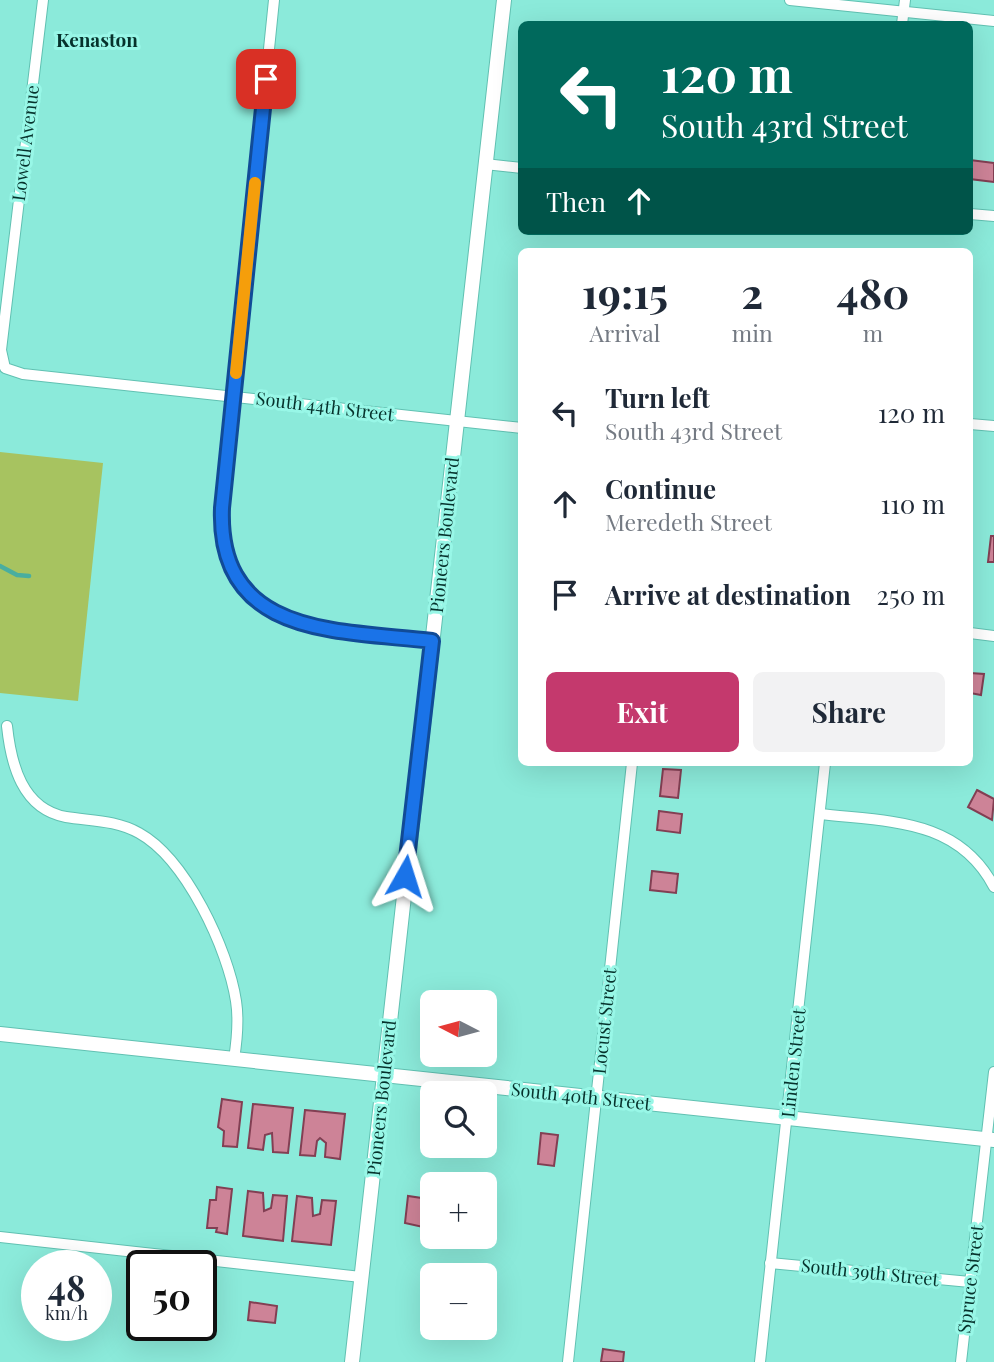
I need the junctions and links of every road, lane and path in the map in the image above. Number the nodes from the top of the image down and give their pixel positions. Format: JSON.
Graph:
{"nodes":[{"id":1,"x":43,"y":0,"type":"edge"},
{"id":2,"x":274,"y":0,"type":"edge"},
{"id":3,"x":504,"y":0,"type":"edge"},
{"id":4,"x":790,"y":0,"type":"edge"},
{"id":5,"x":905,"y":0,"type":"edge"},
{"id":6,"x":903,"y":12,"type":"junction"},
{"id":7,"x":902,"y":21,"type":"edge"},
{"id":8,"x":994,"y":21,"type":"edge"},
{"id":9,"x":485,"y":164,"type":"junction"},
{"id":10,"x":518,"y":168,"type":"edge"},
{"id":11,"x":973,"y":214,"type":"edge"},
{"id":12,"x":994,"y":216,"type":"edge"},
{"id":13,"x":5,"y":368,"type":"joint"},
{"id":14,"x":234,"y":395,"type":"junction"},
{"id":15,"x":457,"y":422,"type":"junction"},
{"id":16,"x":973,"y":424,"type":"edge"},
{"id":17,"x":994,"y":426,"type":"edge"},
{"id":18,"x":518,"y":428,"type":"edge"},
{"id":19,"x":973,"y":633,"type":"edge"},
{"id":20,"x":994,"y":636,"type":"edge"},
{"id":21,"x":432,"y":641,"type":"junction"},
{"id":22,"x":7,"y":726,"type":"dead end"},
{"id":23,"x":632,"y":766,"type":"edge"},
{"id":24,"x":825,"y":766,"type":"edge"},
{"id":25,"x":820,"y":814,"type":"junction"},
{"id":26,"x":994,"y":887,"type":"edge"},
{"id":27,"x":0,"y":1034,"type":"edge"},
{"id":28,"x":234,"y":1059,"type":"junction"},
{"id":29,"x":994,"y":1072,"type":"edge"},
{"id":30,"x":383,"y":1076,"type":"junction"},
{"id":31,"x":596,"y":1098,"type":"junction"},
{"id":32,"x":787,"y":1119,"type":"junction"},
{"id":33,"x":990,"y":1140,"type":"edge"},
{"id":34,"x":0,"y":1237,"type":"edge"},
{"id":35,"x":770,"y":1262,"type":"junction"},
{"id":36,"x":361,"y":1277,"type":"junction"},
{"id":37,"x":970,"y":1282,"type":"junction"},
{"id":38,"x":352,"y":1362,"type":"edge"},
{"id":39,"x":568,"y":1362,"type":"edge"},
{"id":40,"x":760,"y":1362,"type":"edge"},
{"id":41,"x":961,"y":1362,"type":"edge"}],
"edges":[{"from":1,"to":13,"type":"street","name":"Lowell Avenue"},
{"from":2,"to":14,"type":"street"},
{"from":3,"to":9,"type":"main road","name":"Pioneers Boulevard"},
{"from":4,"to":6,"type":"street"},
{"from":5,"to":6,"type":"street"},
{"from":6,"to":7,"type":"street"},
{"from":6,"to":8,"type":"street"},
{"from":9,"to":10,"type":"street"},
{"from":9,"to":15,"type":"main road","name":"Pioneers Boulevard"},
{"from":11,"to":12,"type":"street"},
{"from":13,"to":14,"type":"street","name":"South 44th Street"},
{"from":14,"to":15,"type":"street","name":"South 44th Street"},
{"from":14,"to":21,"type":"street"},
{"from":15,"to":18,"type":"street","name":"South 44th Street"},
{"from":15,"to":21,"type":"main road","name":"Pioneers Boulevard"},
{"from":16,"to":17,"type":"street"},
{"from":19,"to":20,"type":"street"},
{"from":21,"to":30,"type":"main road","name":"Pioneers Boulevard"},
{"from":22,"to":28,"type":"street"},
{"from":23,"to":31,"type":"street","name":"Locust Street"},
{"from":24,"to":25,"type":"street","name":"Linden Street"},
{"from":25,"to":26,"type":"street"},
{"from":25,"to":32,"type":"street","name":"Linden Street"},
{"from":27,"to":28,"type":"main road","name":"South 40th Street"},
{"from":28,"to":30,"type":"main road","name":"South 40th Street"},
{"from":29,"to":33,"type":"street","name":"Spruce Street"},
{"from":30,"to":31,"type":"main road","name":"South 40th Street"},
{"from":30,"to":36,"type":"main road","name":"Pioneers Boulevard"},
{"from":31,"to":32,"type":"main road","name":"South 40th Street"},
{"from":31,"to":39,"type":"street","name":"Locust Street"},
{"from":32,"to":33,"type":"main road","name":"South 40th Street"},
{"from":32,"to":35,"type":"street","name":"Linden Street"},
{"from":33,"to":37,"type":"street","name":"Spruce Street"},
{"from":34,"to":36,"type":"street"},
{"from":35,"to":37,"type":"street","name":"South 39th Street"},
{"from":35,"to":40,"type":"street","name":"Linden Street"},
{"from":36,"to":38,"type":"main road","name":"Pioneers Boulevard"},
{"from":37,"to":41,"type":"street","name":"Spruce Street"}]}
